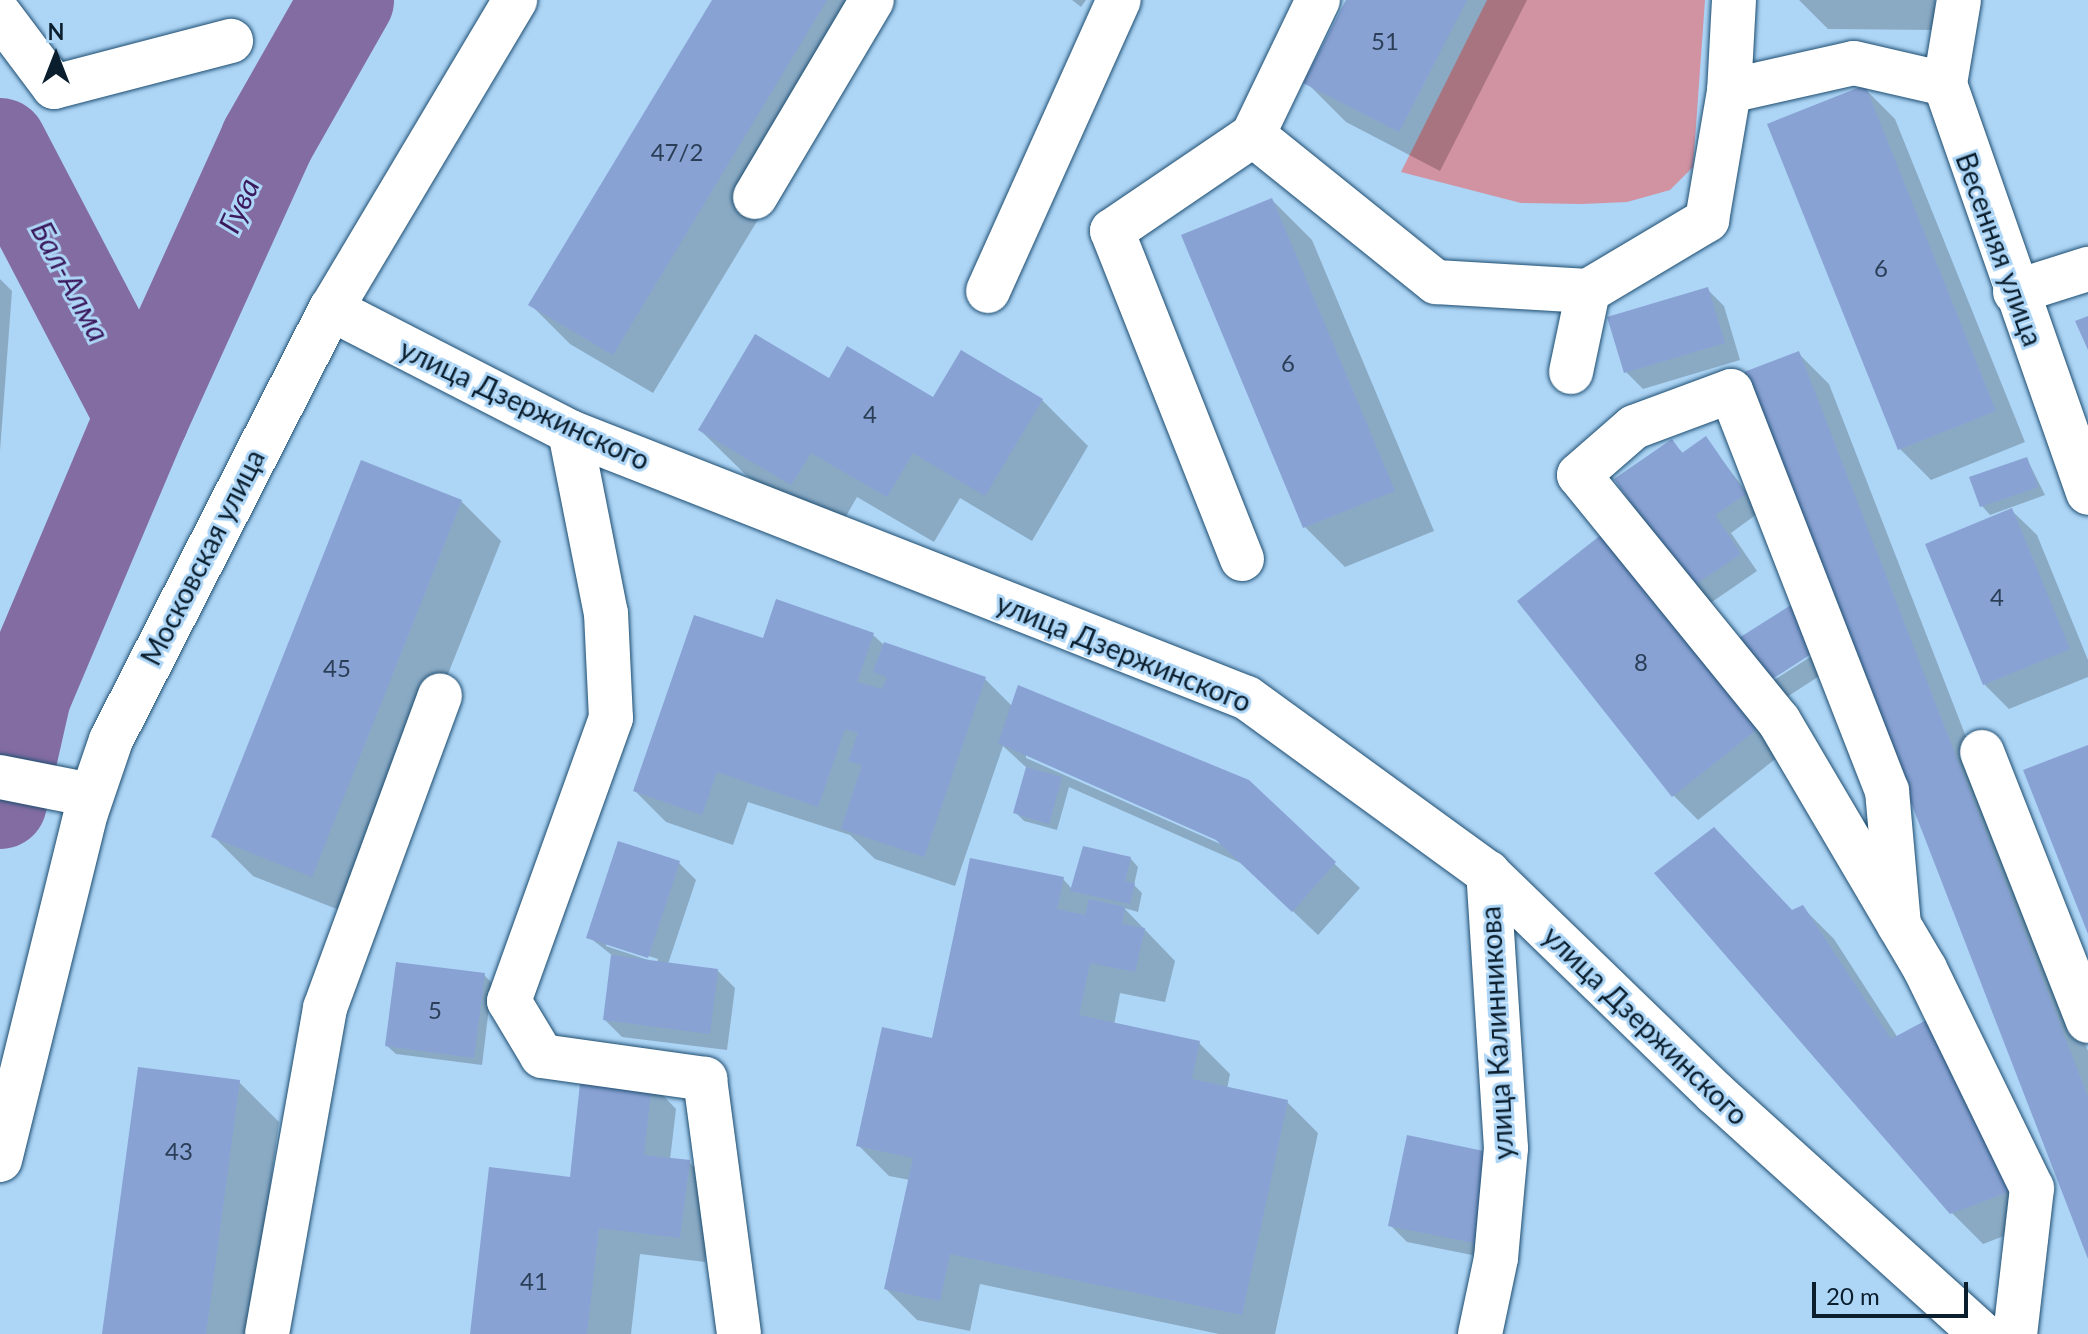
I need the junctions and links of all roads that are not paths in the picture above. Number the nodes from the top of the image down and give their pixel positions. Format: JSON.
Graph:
{"nodes":[{"id":1,"x":515,"y":0,"type":"edge"},
{"id":2,"x":872,"y":0,"type":"edge"},
{"id":3,"x":1119,"y":0,"type":"edge"},
{"id":4,"x":1318,"y":0,"type":"edge"},
{"id":5,"x":1734,"y":0,"type":"edge"},
{"id":6,"x":1959,"y":0,"type":"edge"},
{"id":7,"x":0,"y":15,"type":"edge"},
{"id":8,"x":231,"y":41,"type":"dead end"},
{"id":9,"x":1945,"y":84,"type":"junction"},
{"id":10,"x":1729,"y":91,"type":"junction"},
{"id":11,"x":1253,"y":135,"type":"junction"},
{"id":12,"x":755,"y":197,"type":"dead end"},
{"id":13,"x":2088,"y":269,"type":"edge"},
{"id":14,"x":988,"y":291,"type":"dead end"},
{"id":15,"x":1588,"y":291,"type":"junction"},
{"id":16,"x":2015,"y":292,"type":"junction"},
{"id":17,"x":331,"y":309,"type":"junction"},
{"id":18,"x":1571,"y":372,"type":"dead end"},
{"id":19,"x":570,"y":432,"type":"junction"},
{"id":20,"x":2088,"y":493,"type":"edge"},
{"id":21,"x":1242,"y":559,"type":"dead end"},
{"id":22,"x":440,"y":696,"type":"dead end"},
{"id":23,"x":1982,"y":752,"type":"dead end"},
{"id":24,"x":0,"y":777,"type":"edge"},
{"id":25,"x":0,"y":796,"type":"edge"},
{"id":26,"x":86,"y":806,"type":"junction"},
{"id":27,"x":1488,"y":873,"type":"junction"},
{"id":28,"x":1899,"y":925,"type":"junction"},
{"id":29,"x":2088,"y":1021,"type":"edge"},
{"id":30,"x":0,"y":1160,"type":"edge"},
{"id":31,"x":267,"y":1334,"type":"edge"},
{"id":32,"x":739,"y":1334,"type":"edge"},
{"id":33,"x":1480,"y":1334,"type":"edge"},
{"id":34,"x":1982,"y":1334,"type":"edge"},
{"id":35,"x":2015,"y":1334,"type":"edge"}],
"edges":[{"from":1,"to":17,"type":"street","name":"Московская улица"},
{"from":2,"to":12,"type":"street"},
{"from":3,"to":14,"type":"street"},
{"from":4,"to":11,"type":"street"},
{"from":5,"to":10,"type":"street"},
{"from":6,"to":9,"type":"street","name":"Весенняя улица"},
{"from":7,"to":8,"type":"street"},
{"from":9,"to":10,"type":"street"},
{"from":9,"to":16,"type":"street","name":"Весенняя улица"},
{"from":10,"to":15,"type":"street"},
{"from":11,"to":15,"type":"street"},
{"from":11,"to":21,"type":"street"},
{"from":13,"to":16,"type":"street"},
{"from":15,"to":18,"type":"street"},
{"from":16,"to":20,"type":"street","name":"Весенняя улица"},
{"from":17,"to":19,"type":"street","name":"улица Дзержинского"},
{"from":17,"to":26,"type":"street","name":"Московская улица"},
{"from":19,"to":27,"type":"street","name":"улица Дзержинского"},
{"from":19,"to":32,"type":"street"},
{"from":22,"to":31,"type":"street"},
{"from":23,"to":29,"type":"street"},
{"from":24,"to":26,"type":"street"},
{"from":25,"to":26,"type":"street"},
{"from":26,"to":30,"type":"street","name":"Московская улица"},
{"from":27,"to":33,"type":"street","name":"улица Калинникова"},
{"from":27,"to":34,"type":"street","name":"улица Дзержинского"},
{"from":28,"to":28,"type":"street"},
{"from":28,"to":35,"type":"street"}]}
